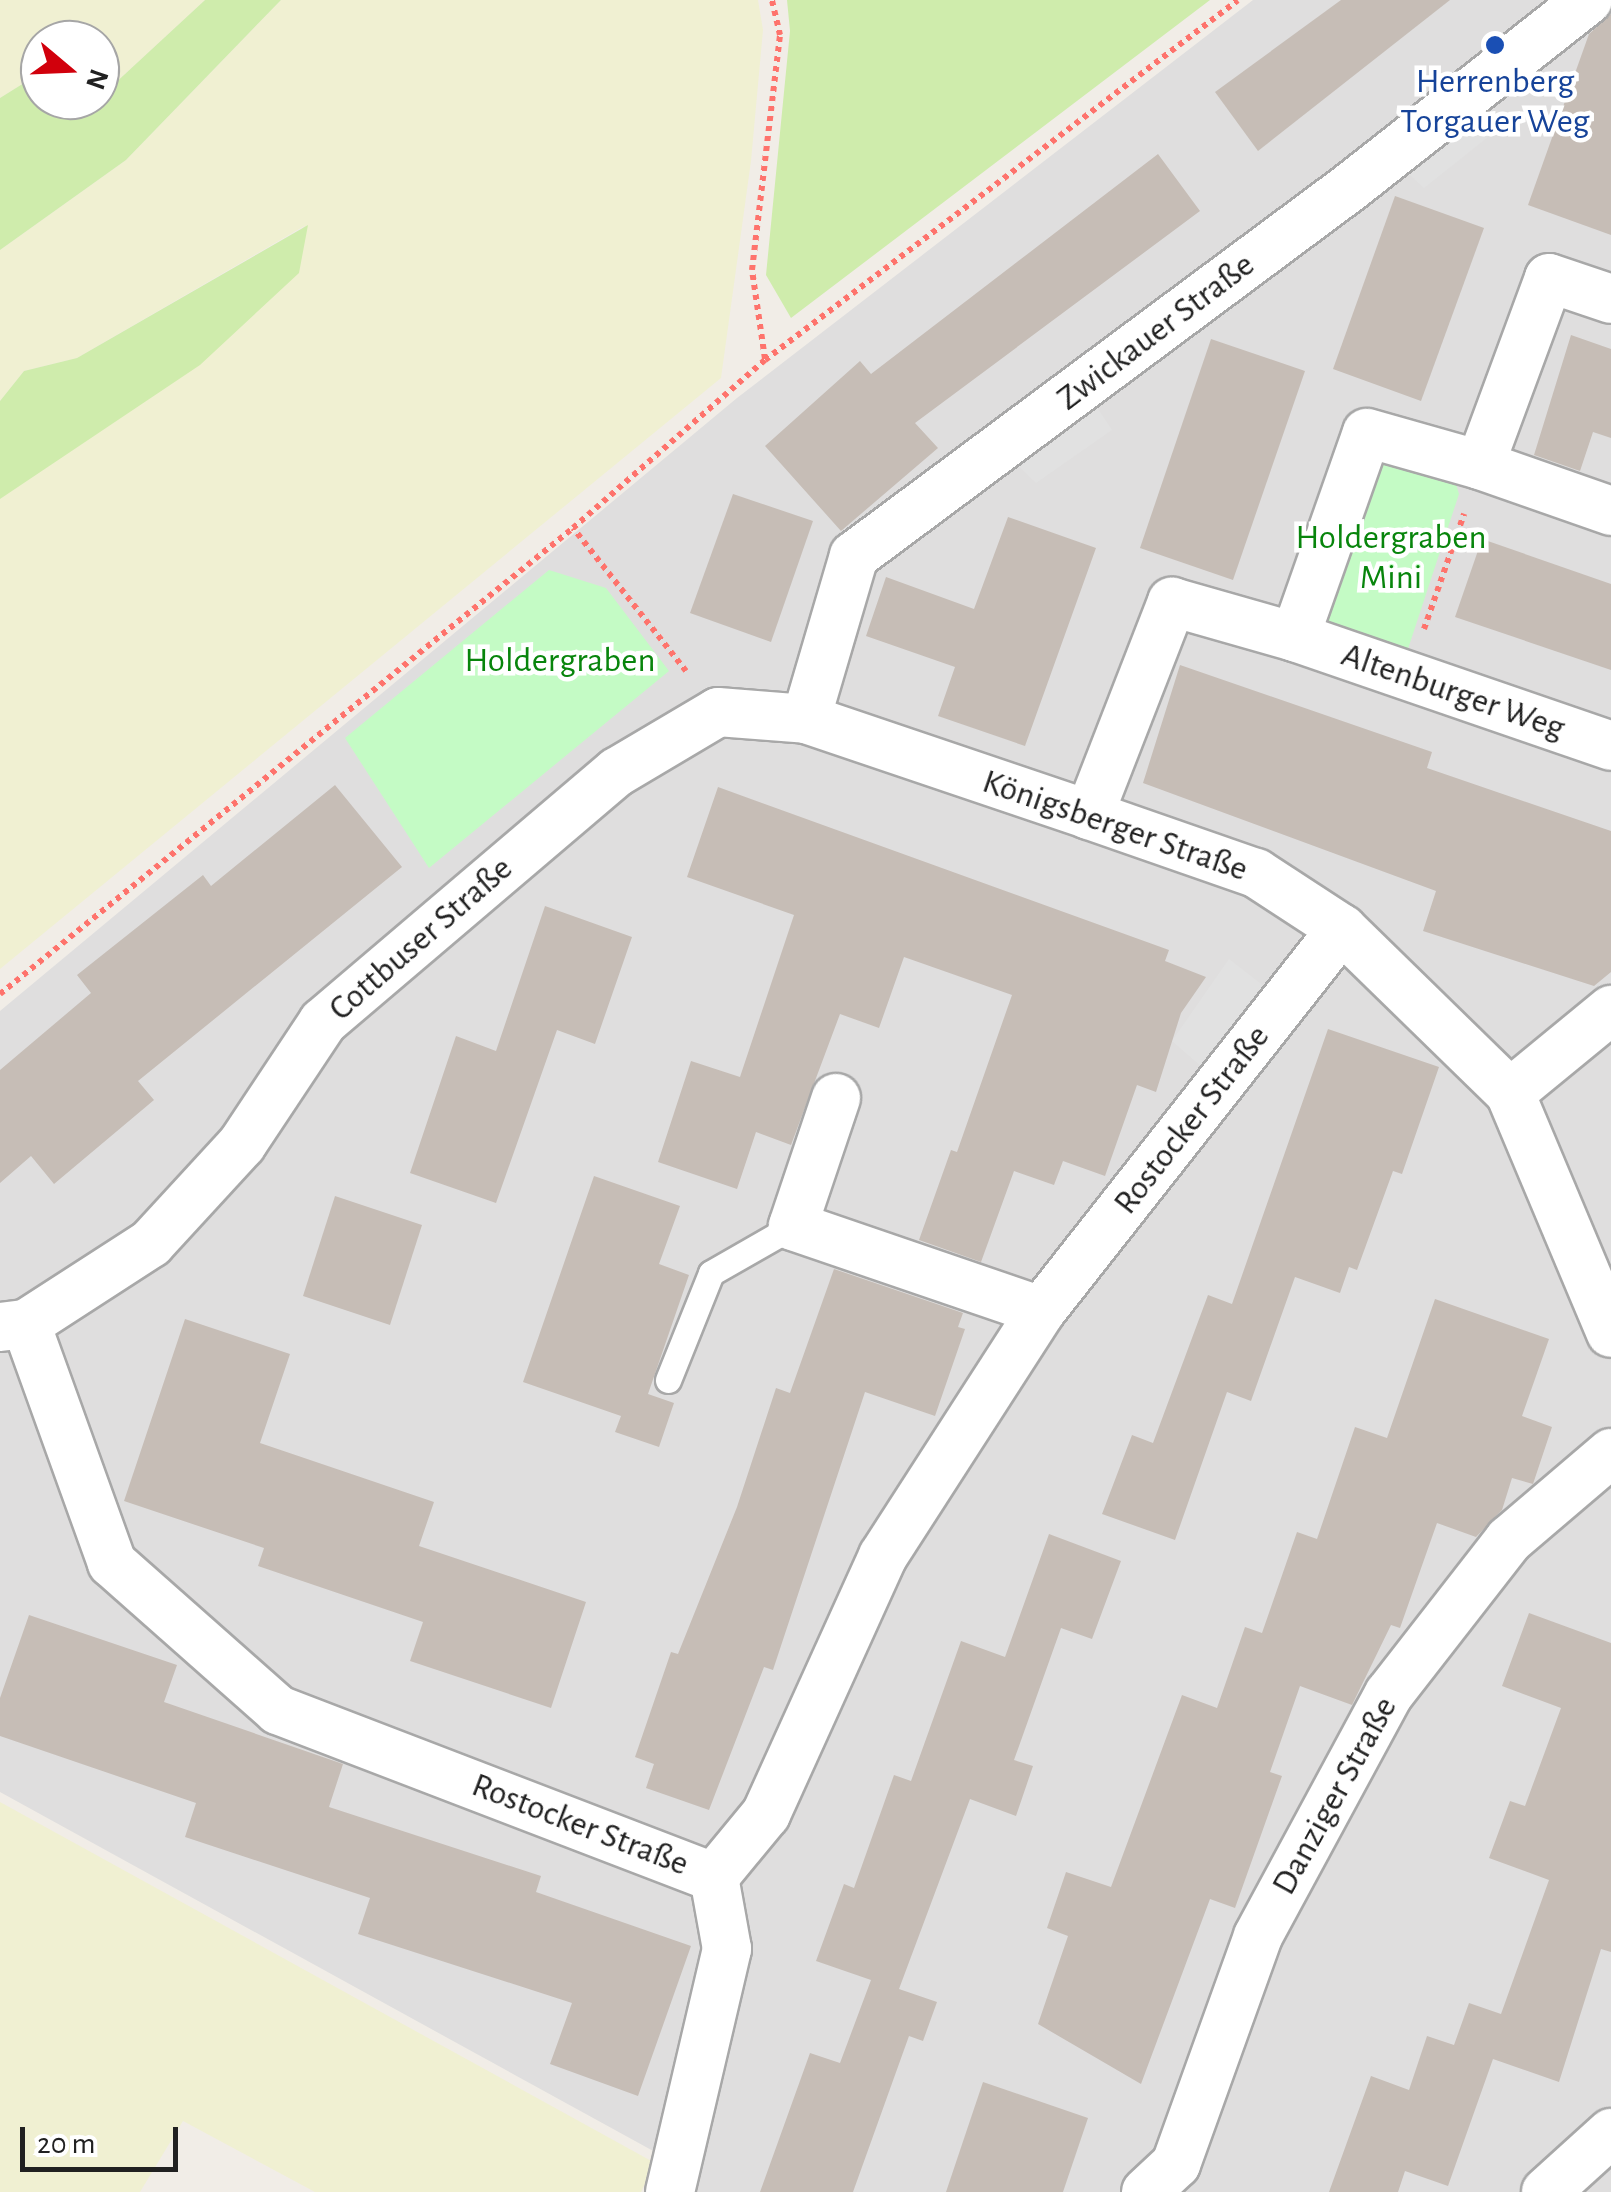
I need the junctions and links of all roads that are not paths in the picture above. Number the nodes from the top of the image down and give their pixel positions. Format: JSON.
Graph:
{"nodes":[{"id":1,"x":1588,"y":0,"type":"edge"},
{"id":2,"x":1611,"y":299,"type":"edge"},
{"id":3,"x":1480,"y":465,"type":"junction"},
{"id":4,"x":1611,"y":511,"type":"edge"},
{"id":5,"x":1294,"y":637,"type":"junction"},
{"id":6,"x":806,"y":719,"type":"junction"},
{"id":7,"x":1611,"y":746,"type":"edge"},
{"id":8,"x":1088,"y":815,"type":"junction"},
{"id":9,"x":1342,"y":928,"type":"junction"},
{"id":10,"x":1611,"y":1010,"type":"edge"},
{"id":11,"x":1510,"y":1094,"type":"junction"},
{"id":12,"x":836,"y":1098,"type":"dead end"},
{"id":13,"x":793,"y":1226,"type":"junction"},
{"id":14,"x":1041,"y":1311,"type":"junction"},
{"id":15,"x":13,"y":1326,"type":"edge"},
{"id":16,"x":1611,"y":1333,"type":"edge"},
{"id":17,"x":668,"y":1380,"type":"dead end"},
{"id":18,"x":1611,"y":1453,"type":"edge"},
{"id":19,"x":714,"y":1876,"type":"junction"},
{"id":20,"x":1604,"y":2148,"type":"edge"},
{"id":21,"x":670,"y":2192,"type":"edge"},
{"id":22,"x":1146,"y":2192,"type":"edge"},
{"id":23,"x":1546,"y":2192,"type":"edge"}],
"edges":[{"from":1,"to":6,"type":"street","name":"Zwickauer Straße"},
{"from":2,"to":3,"type":"street"},
{"from":3,"to":4,"type":"street"},
{"from":3,"to":5,"type":"street"},
{"from":5,"to":7,"type":"street","name":"Altenburger Weg"},
{"from":5,"to":8,"type":"street","name":"Altenburger Weg"},
{"from":6,"to":8,"type":"street","name":"Königsberger Straße"},
{"from":6,"to":15,"type":"street","name":"Cottbuser Straße"},
{"from":8,"to":9,"type":"street","name":"Königsberger Straße"},
{"from":9,"to":11,"type":"street","name":"Königsberger Straße"},
{"from":9,"to":14,"type":"street","name":"Rostocker Straße"},
{"from":10,"to":11,"type":"street"},
{"from":11,"to":16,"type":"street","name":"Königsberger Straße"},
{"from":12,"to":13,"type":"street"},
{"from":13,"to":14,"type":"street"},
{"from":13,"to":17,"type":"lane"},
{"from":14,"to":19,"type":"street","name":"Rostocker Straße"},
{"from":15,"to":19,"type":"street","name":"Rostocker Straße"},
{"from":18,"to":22,"type":"street","name":"Danziger Straße"},
{"from":19,"to":21,"type":"street"},
{"from":20,"to":23,"type":"street"}]}
